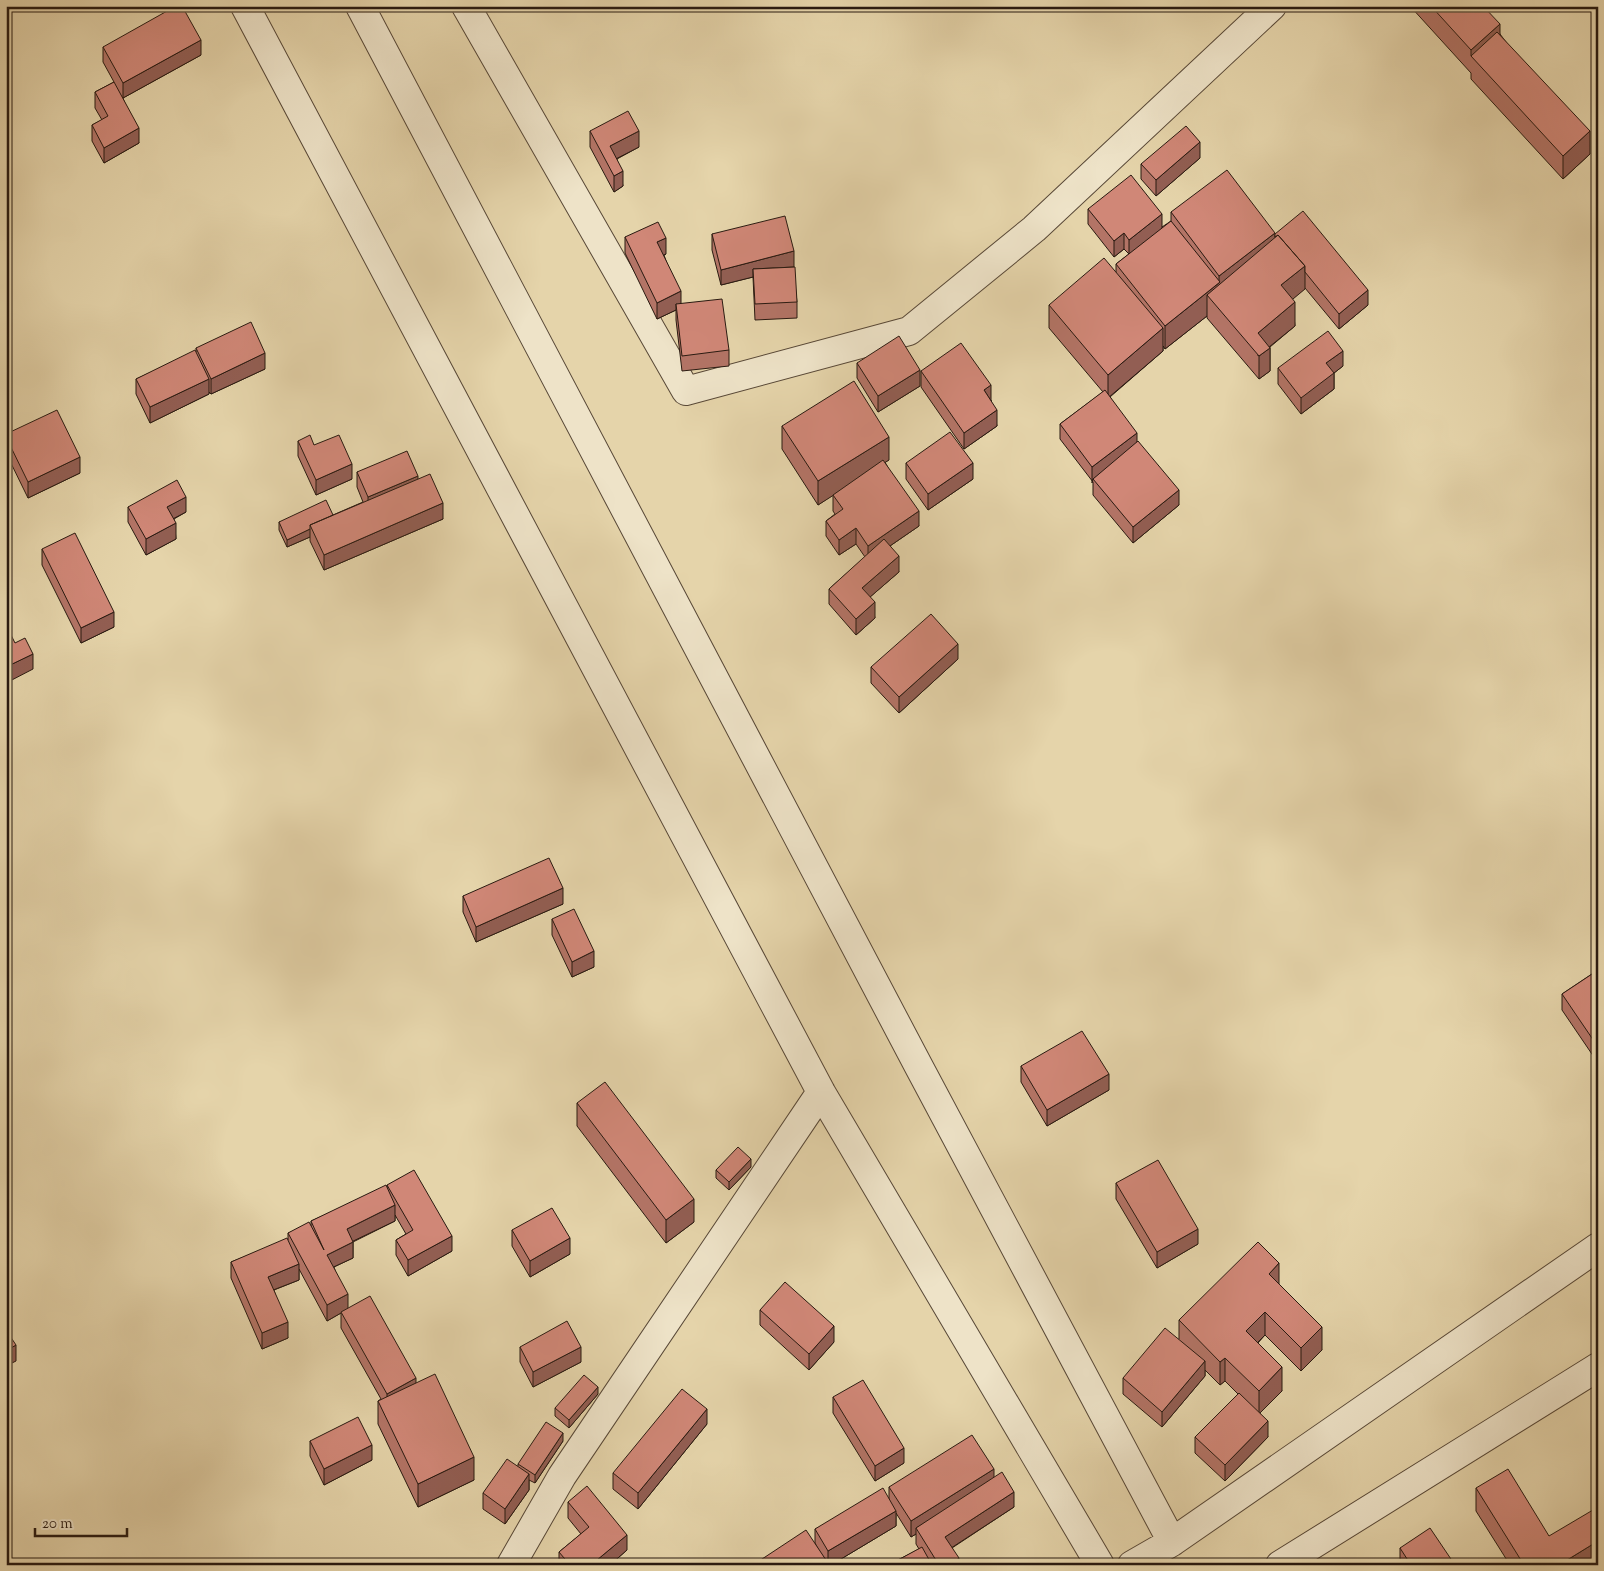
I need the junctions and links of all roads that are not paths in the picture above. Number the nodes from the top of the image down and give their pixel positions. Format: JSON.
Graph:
{"nodes":[{"id":1,"x":245,"y":6,"type":"edge"},
{"id":2,"x":360,"y":6,"type":"edge"},
{"id":3,"x":466,"y":6,"type":"edge"},
{"id":4,"x":1272,"y":6,"type":"edge"},
{"id":5,"x":821,"y":1092,"type":"junction"},
{"id":6,"x":1598,"y":1247,"type":"edge"},
{"id":7,"x":1598,"y":1367,"type":"edge"},
{"id":8,"x":1172,"y":1542,"type":"junction"},
{"id":9,"x":511,"y":1565,"type":"edge"},
{"id":10,"x":1100,"y":1565,"type":"edge"},
{"id":11,"x":1132,"y":1565,"type":"edge"},
{"id":12,"x":1280,"y":1565,"type":"edge"}],
"edges":[{"from":1,"to":5,"type":"street"},
{"from":2,"to":8,"type":"street"},
{"from":3,"to":4,"type":"street"},
{"from":5,"to":9,"type":"street"},
{"from":5,"to":10,"type":"street"},
{"from":6,"to":8,"type":"street"},
{"from":7,"to":12,"type":"street"},
{"from":8,"to":11,"type":"street"}]}
